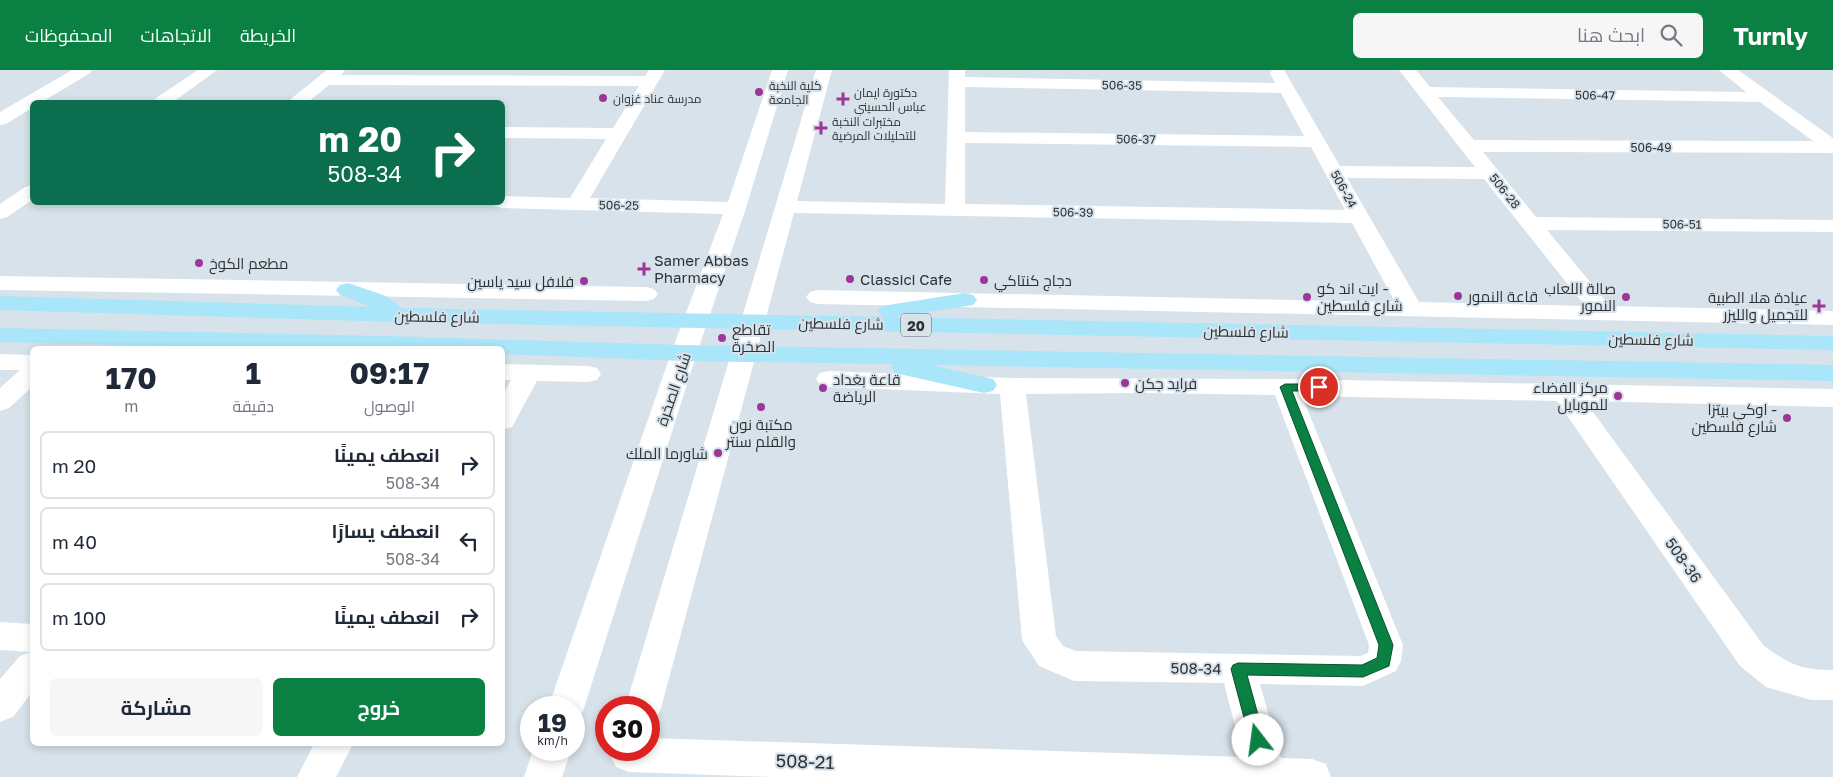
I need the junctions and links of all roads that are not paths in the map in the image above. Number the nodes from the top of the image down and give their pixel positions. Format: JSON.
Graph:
{"nodes":[{"id":1,"x":84,"y":70,"type":"edge"},
{"id":2,"x":209,"y":70,"type":"edge"},
{"id":3,"x":1276,"y":70,"type":"edge"},
{"id":4,"x":1407,"y":70,"type":"edge"},
{"id":5,"x":1727,"y":70,"type":"edge"},
{"id":6,"x":331,"y":75,"type":"edge"},
{"id":7,"x":654,"y":75,"type":"edge"},
{"id":8,"x":799,"y":76,"type":"edge"},
{"id":9,"x":957,"y":76,"type":"edge"},
{"id":10,"x":1286,"y":88,"type":"junction"},
{"id":11,"x":1425,"y":92,"type":"junction"},
{"id":12,"x":1765,"y":97,"type":"junction"},
{"id":13,"x":34,"y":100,"type":"edge"},
{"id":14,"x":165,"y":100,"type":"edge"},
{"id":15,"x":300,"y":100,"type":"edge"},
{"id":16,"x":30,"y":102,"type":"edge"},
{"id":17,"x":0,"y":120,"type":"edge"},
{"id":18,"x":0,"y":126,"type":"edge"},
{"id":19,"x":24,"y":126,"type":"dead end"},
{"id":20,"x":505,"y":132,"type":"edge"},
{"id":21,"x":618,"y":134,"type":"junction"},
{"id":22,"x":956,"y":137,"type":"junction"},
{"id":23,"x":1317,"y":142,"type":"junction"},
{"id":24,"x":1469,"y":146,"type":"junction"},
{"id":25,"x":1833,"y":147,"type":"edge"},
{"id":26,"x":1334,"y":172,"type":"junction"},
{"id":27,"x":1491,"y":173,"type":"junction"},
{"id":28,"x":30,"y":193,"type":"edge"},
{"id":29,"x":505,"y":202,"type":"edge"},
{"id":30,"x":576,"y":204,"type":"junction"},
{"id":31,"x":786,"y":207,"type":"junction"},
{"id":32,"x":736,"y":208,"type":"junction"},
{"id":33,"x":955,"y":210,"type":"junction"},
{"id":34,"x":0,"y":213,"type":"edge"},
{"id":35,"x":1359,"y":217,"type":"junction"},
{"id":36,"x":1531,"y":223,"type":"junction"},
{"id":37,"x":1833,"y":226,"type":"edge"},
{"id":38,"x":0,"y":283,"type":"edge"},
{"id":39,"x":348,"y":290,"type":"junction"},
{"id":40,"x":646,"y":294,"type":"dead end"},
{"id":41,"x":818,"y":297,"type":"dead end"},
{"id":42,"x":965,"y":300,"type":"junction"},
{"id":43,"x":0,"y":303,"type":"edge"},
{"id":44,"x":1411,"y":309,"type":"junction"},
{"id":45,"x":1604,"y":313,"type":"junction"},
{"id":46,"x":398,"y":315,"type":"junction"},
{"id":47,"x":1833,"y":318,"type":"edge"},
{"id":48,"x":697,"y":321,"type":"junction"},
{"id":49,"x":753,"y":322,"type":"junction"},
{"id":50,"x":829,"y":323,"type":"junction"},
{"id":51,"x":0,"y":335,"type":"edge"},
{"id":52,"x":386,"y":343,"type":"junction"},
{"id":53,"x":1833,"y":343,"type":"edge"},
{"id":54,"x":372,"y":346,"type":"edge"},
{"id":55,"x":485,"y":346,"type":"edge"},
{"id":56,"x":505,"y":347,"type":"edge"},
{"id":57,"x":684,"y":352,"type":"junction"},
{"id":58,"x":745,"y":353,"type":"junction"},
{"id":59,"x":870,"y":356,"type":"junction"},
{"id":60,"x":0,"y":362,"type":"edge"},
{"id":61,"x":30,"y":363,"type":"edge"},
{"id":62,"x":515,"y":373,"type":"edge"},
{"id":63,"x":1833,"y":373,"type":"edge"},
{"id":64,"x":588,"y":374,"type":"dead end"},
{"id":65,"x":30,"y":376,"type":"edge"},
{"id":66,"x":829,"y":379,"type":"dead end"},
{"id":67,"x":998,"y":385,"type":"junction"},
{"id":68,"x":1285,"y":387,"type":"junction"},
{"id":69,"x":1565,"y":393,"type":"junction"},
{"id":70,"x":1833,"y":398,"type":"edge"},
{"id":71,"x":0,"y":402,"type":"edge"},
{"id":72,"x":505,"y":410,"type":"edge"},
{"id":73,"x":0,"y":636,"type":"edge"},
{"id":74,"x":30,"y":638,"type":"edge"},
{"id":75,"x":30,"y":668,"type":"edge"},
{"id":76,"x":1238,"y":669,"type":"junction"},
{"id":77,"x":1833,"y":685,"type":"edge"},
{"id":78,"x":570,"y":696,"type":"edge"},
{"id":79,"x":646,"y":696,"type":"edge"},
{"id":80,"x":0,"y":706,"type":"edge"},
{"id":81,"x":333,"y":746,"type":"edge"},
{"id":82,"x":548,"y":761,"type":"edge"},
{"id":83,"x":627,"y":761,"type":"edge"},
{"id":84,"x":1245,"y":776,"type":"edge"},
{"id":85,"x":316,"y":777,"type":"edge"},
{"id":86,"x":543,"y":777,"type":"edge"},
{"id":87,"x":1312,"y":777,"type":"edge"}],
"edges":[{"from":1,"to":13,"type":"street"},
{"from":2,"to":14,"type":"street"},
{"from":3,"to":10,"type":"street","name":"506-24"},
{"from":4,"to":11,"type":"street","name":"506-28"},
{"from":5,"to":12,"type":"street"},
{"from":6,"to":7,"type":"street"},
{"from":6,"to":15,"type":"street"},
{"from":7,"to":21,"type":"street"},
{"from":8,"to":31,"type":"street","name":"شارع الصخرة"},
{"from":8,"to":32,"type":"street","name":"شارع الصخرة"},
{"from":9,"to":10,"type":"street","name":"506-35"},
{"from":9,"to":22,"type":"street"},
{"from":10,"to":23,"type":"street","name":"506-24"},
{"from":11,"to":12,"type":"street","name":"506-47"},
{"from":11,"to":24,"type":"street","name":"506-28"},
{"from":12,"to":25,"type":"street"},
{"from":16,"to":17,"type":"street"},
{"from":18,"to":19,"type":"street"},
{"from":20,"to":21,"type":"street"},
{"from":21,"to":30,"type":"street"},
{"from":22,"to":23,"type":"street","name":"506-37"},
{"from":22,"to":33,"type":"street"},
{"from":23,"to":26,"type":"street","name":"506-24"},
{"from":24,"to":25,"type":"street","name":"506-49"},
{"from":24,"to":27,"type":"street","name":"506-28"},
{"from":26,"to":27,"type":"street"},
{"from":26,"to":35,"type":"street","name":"506-24"},
{"from":27,"to":36,"type":"street","name":"506-28"},
{"from":28,"to":34,"type":"street"},
{"from":29,"to":30,"type":"street","name":"506-25"},
{"from":30,"to":32,"type":"street","name":"506-25"},
{"from":31,"to":33,"type":"street","name":"506-39"},
{"from":31,"to":49,"type":"street","name":"شارع الصخرة"},
{"from":32,"to":48,"type":"street","name":"شارع الصخرة"},
{"from":33,"to":35,"type":"street","name":"506-39"},
{"from":35,"to":44,"type":"street","name":"506-24"},
{"from":36,"to":37,"type":"street","name":"506-51"},
{"from":36,"to":45,"type":"street","name":"506-28"},
{"from":38,"to":39,"type":"street"},
{"from":39,"to":40,"type":"street"},
{"from":39,"to":46,"type":"main road"},
{"from":41,"to":42,"type":"street"},
{"from":42,"to":44,"type":"street"},
{"from":42,"to":50,"type":"main road"},
{"from":43,"to":46,"type":"main road","name":"شارع فلسطين","number":"20"},
{"from":44,"to":45,"type":"street"},
{"from":45,"to":47,"type":"street"},
{"from":46,"to":48,"type":"main road","name":"شارع فلسطين","number":"20"},
{"from":48,"to":49,"type":"main road","name":"شارع فلسطين","number":"20"},
{"from":48,"to":57,"type":"street","name":"شارع الصخرة"},
{"from":49,"to":50,"type":"main road","name":"شارع فلسطين","number":"20"},
{"from":49,"to":58,"type":"street","name":"شارع الصخرة"},
{"from":50,"to":53,"type":"main road","name":"شارع فلسطين","number":"20"},
{"from":51,"to":52,"type":"main road","name":"شارع فلسطين","number":"20"},
{"from":52,"to":54,"type":"main road"},
{"from":52,"to":55,"type":"main road","name":"شارع فلسطين","number":"20"},
{"from":56,"to":57,"type":"main road","name":"شارع فلسطين","number":"20"},
{"from":57,"to":58,"type":"main road","name":"شارع فلسطين","number":"20"},
{"from":57,"to":78,"type":"street","name":"شارع الصخرة"},
{"from":58,"to":59,"type":"main road","name":"شارع فلسطين","number":"20"},
{"from":58,"to":79,"type":"street","name":"شارع الصخرة"},
{"from":59,"to":63,"type":"main road","name":"شارع فلسطين","number":"20"},
{"from":59,"to":67,"type":"main road"},
{"from":60,"to":61,"type":"street"},
{"from":62,"to":64,"type":"street"},
{"from":62,"to":72,"type":"street"},
{"from":65,"to":71,"type":"street"},
{"from":66,"to":67,"type":"street"},
{"from":67,"to":68,"type":"street"},
{"from":67,"to":76,"type":"street","name":"508-34"},
{"from":68,"to":69,"type":"street"},
{"from":68,"to":76,"type":"street","name":"508-34"},
{"from":69,"to":70,"type":"street"},
{"from":69,"to":77,"type":"street","name":"508-36"},
{"from":73,"to":74,"type":"street"},
{"from":75,"to":80,"type":"street"},
{"from":76,"to":84,"type":"street"},
{"from":81,"to":85,"type":"street"},
{"from":82,"to":86,"type":"street"},
{"from":83,"to":84,"type":"street","name":"508-21"},
{"from":84,"to":87,"type":"street","name":"508-21"}]}
